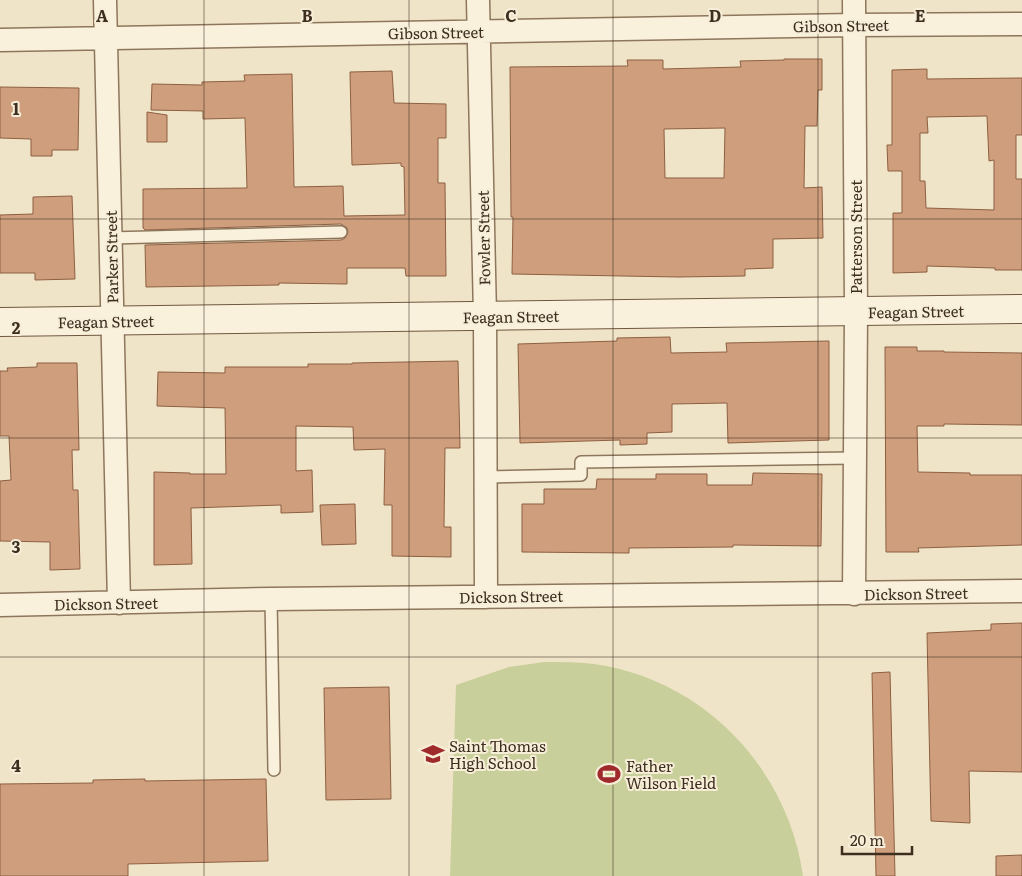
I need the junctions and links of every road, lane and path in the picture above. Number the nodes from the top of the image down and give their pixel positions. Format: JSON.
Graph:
{"nodes":[{"id":1,"x":105,"y":0,"type":"edge"},
{"id":2,"x":478,"y":0,"type":"edge"},
{"id":3,"x":854,"y":0,"type":"edge"},
{"id":4,"x":1022,"y":24,"type":"edge"},
{"id":5,"x":854,"y":25,"type":"junction"},
{"id":6,"x":478,"y":32,"type":"junction"},
{"id":7,"x":105,"y":38,"type":"junction"},
{"id":8,"x":0,"y":40,"type":"edge"},
{"id":9,"x":341,"y":232,"type":"dead end"},
{"id":10,"x":110,"y":238,"type":"junction"},
{"id":11,"x":1022,"y":309,"type":"edge"},
{"id":12,"x":856,"y":312,"type":"junction"},
{"id":13,"x":485,"y":316,"type":"junction"},
{"id":14,"x":112,"y":320,"type":"junction"},
{"id":15,"x":0,"y":322,"type":"edge"},
{"id":16,"x":854,"y":458,"type":"junction"},
{"id":17,"x":485,"y":477,"type":"junction"},
{"id":18,"x":1022,"y":591,"type":"edge"},
{"id":19,"x":854,"y":594,"type":"junction"},
{"id":20,"x":486,"y":597,"type":"junction"},
{"id":21,"x":271,"y":599,"type":"junction"},
{"id":22,"x":118,"y":603,"type":"junction"},
{"id":23,"x":0,"y":605,"type":"edge"},
{"id":24,"x":274,"y":770,"type":"dead end"}],
"edges":[{"from":1,"to":7,"type":"street","name":"Parker Street"},
{"from":2,"to":6,"type":"street","name":"Fowler Street"},
{"from":3,"to":5,"type":"street","name":"Patterson Street"},
{"from":4,"to":5,"type":"street","name":"Gibson Street"},
{"from":5,"to":6,"type":"street","name":"Gibson Street"},
{"from":5,"to":12,"type":"street","name":"Patterson Street"},
{"from":6,"to":7,"type":"street","name":"Gibson Street"},
{"from":6,"to":13,"type":"street","name":"Fowler Street"},
{"from":7,"to":8,"type":"street","name":"Gibson Street"},
{"from":7,"to":10,"type":"street","name":"Parker Street"},
{"from":9,"to":10,"type":"lane"},
{"from":10,"to":14,"type":"street","name":"Parker Street"},
{"from":11,"to":12,"type":"street","name":"Feagan Street"},
{"from":12,"to":13,"type":"street","name":"Feagan Street"},
{"from":12,"to":16,"type":"street","name":"Patterson Street"},
{"from":13,"to":14,"type":"street","name":"Feagan Street"},
{"from":13,"to":17,"type":"street","name":"Fowler Street"},
{"from":14,"to":15,"type":"street","name":"Feagan Street"},
{"from":14,"to":22,"type":"street","name":"Parker Street"},
{"from":16,"to":17,"type":"lane"},
{"from":16,"to":19,"type":"street","name":"Patterson Street"},
{"from":17,"to":20,"type":"street","name":"Fowler Street"},
{"from":18,"to":19,"type":"street","name":"Dickson Street"},
{"from":19,"to":20,"type":"street","name":"Dickson Street"},
{"from":20,"to":21,"type":"street","name":"Dickson Street"},
{"from":21,"to":22,"type":"street","name":"Dickson Street"},
{"from":21,"to":24,"type":"lane"},
{"from":22,"to":23,"type":"street","name":"Dickson Street"}]}
